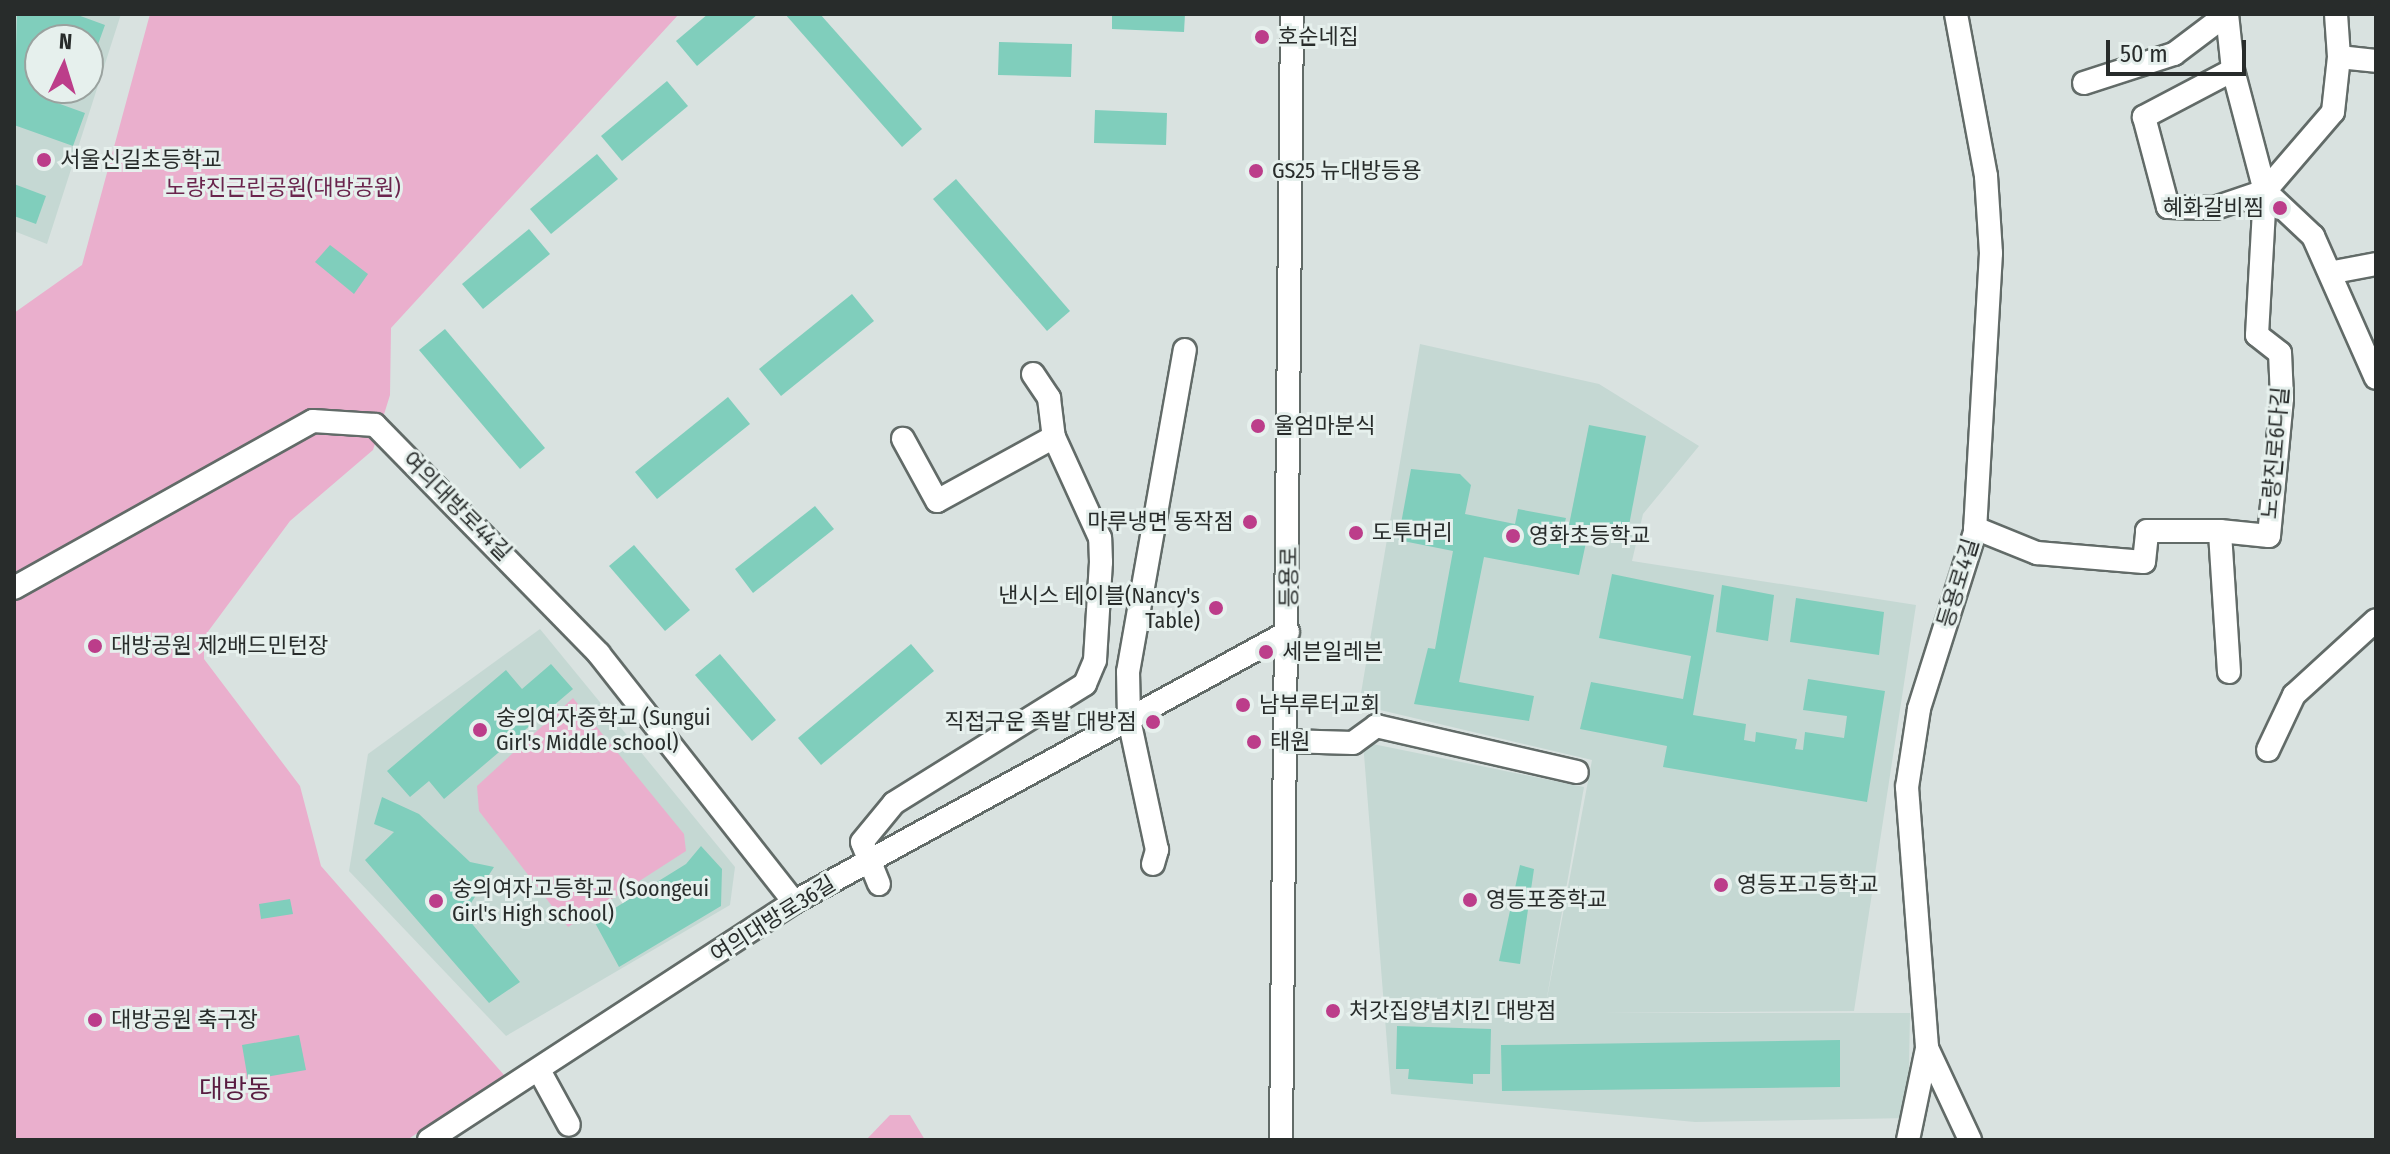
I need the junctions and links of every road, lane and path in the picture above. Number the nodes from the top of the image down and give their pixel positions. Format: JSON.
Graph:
{"nodes":[{"id":1,"x":1292,"y":14,"type":"edge"},
{"id":2,"x":1956,"y":14,"type":"edge"},
{"id":3,"x":2227,"y":14,"type":"edge"},
{"id":4,"x":2336,"y":14,"type":"edge"},
{"id":5,"x":2339,"y":57,"type":"junction"},
{"id":6,"x":2376,"y":61,"type":"edge"},
{"id":7,"x":2233,"y":70,"type":"junction"},
{"id":8,"x":2084,"y":83,"type":"dead end"},
{"id":9,"x":2265,"y":191,"type":"junction"},
{"id":10,"x":2376,"y":264,"type":"edge"},
{"id":11,"x":2334,"y":272,"type":"junction"},
{"id":12,"x":1185,"y":350,"type":"dead end"},
{"id":13,"x":1033,"y":374,"type":"dead end"},
{"id":14,"x":2376,"y":378,"type":"edge"},
{"id":15,"x":1054,"y":437,"type":"junction"},
{"id":16,"x":903,"y":439,"type":"dead end"},
{"id":17,"x":1975,"y":528,"type":"junction"},
{"id":18,"x":2220,"y":531,"type":"junction"},
{"id":19,"x":14,"y":588,"type":"edge"},
{"id":20,"x":2376,"y":620,"type":"edge"},
{"id":21,"x":1288,"y":632,"type":"junction"},
{"id":22,"x":2229,"y":672,"type":"dead end"},
{"id":23,"x":1129,"y":719,"type":"junction"},
{"id":24,"x":1286,"y":741,"type":"junction"},
{"id":25,"x":2268,"y":750,"type":"dead end"},
{"id":26,"x":1577,"y":772,"type":"dead end"},
{"id":27,"x":866,"y":863,"type":"junction"},
{"id":28,"x":1153,"y":864,"type":"dead end"},
{"id":29,"x":879,"y":884,"type":"dead end"},
{"id":30,"x":794,"y":902,"type":"junction"},
{"id":31,"x":1927,"y":1048,"type":"junction"},
{"id":32,"x":540,"y":1072,"type":"junction"},
{"id":33,"x":569,"y":1125,"type":"dead end"},
{"id":34,"x":429,"y":1140,"type":"edge"},
{"id":35,"x":1281,"y":1140,"type":"edge"},
{"id":36,"x":1908,"y":1140,"type":"edge"},
{"id":37,"x":1970,"y":1140,"type":"edge"}],
"edges":[{"from":1,"to":21,"type":"street","name":"등용로"},
{"from":2,"to":17,"type":"street","name":"등용로4길"},
{"from":3,"to":7,"type":"street"},
{"from":3,"to":8,"type":"street"},
{"from":4,"to":5,"type":"street"},
{"from":5,"to":6,"type":"street"},
{"from":5,"to":9,"type":"street"},
{"from":7,"to":9,"type":"street"},
{"from":7,"to":9,"type":"street"},
{"from":9,"to":11,"type":"street"},
{"from":9,"to":18,"type":"street","name":"노량진로6다길"},
{"from":10,"to":11,"type":"street"},
{"from":11,"to":14,"type":"street"},
{"from":12,"to":23,"type":"street"},
{"from":13,"to":15,"type":"street"},
{"from":15,"to":16,"type":"street"},
{"from":15,"to":27,"type":"street"},
{"from":17,"to":18,"type":"street"},
{"from":17,"to":31,"type":"street","name":"등용로4길"},
{"from":18,"to":22,"type":"street"},
{"from":19,"to":30,"type":"street","name":"여의대방로44길"},
{"from":20,"to":25,"type":"street"},
{"from":21,"to":23,"type":"street","name":"여의대방로36길"},
{"from":21,"to":24,"type":"street","name":"등용로"},
{"from":23,"to":27,"type":"street","name":"여의대방로36길"},
{"from":23,"to":28,"type":"street"},
{"from":24,"to":26,"type":"street"},
{"from":24,"to":35,"type":"street","name":"등용로"},
{"from":27,"to":29,"type":"street"},
{"from":27,"to":30,"type":"street","name":"여의대방로36길"},
{"from":30,"to":32,"type":"street","name":"여의대방로36길"},
{"from":31,"to":36,"type":"street"},
{"from":31,"to":37,"type":"street","name":"등용로4길"},
{"from":32,"to":33,"type":"street"},
{"from":32,"to":34,"type":"street","name":"여의대방로36길"}]}
